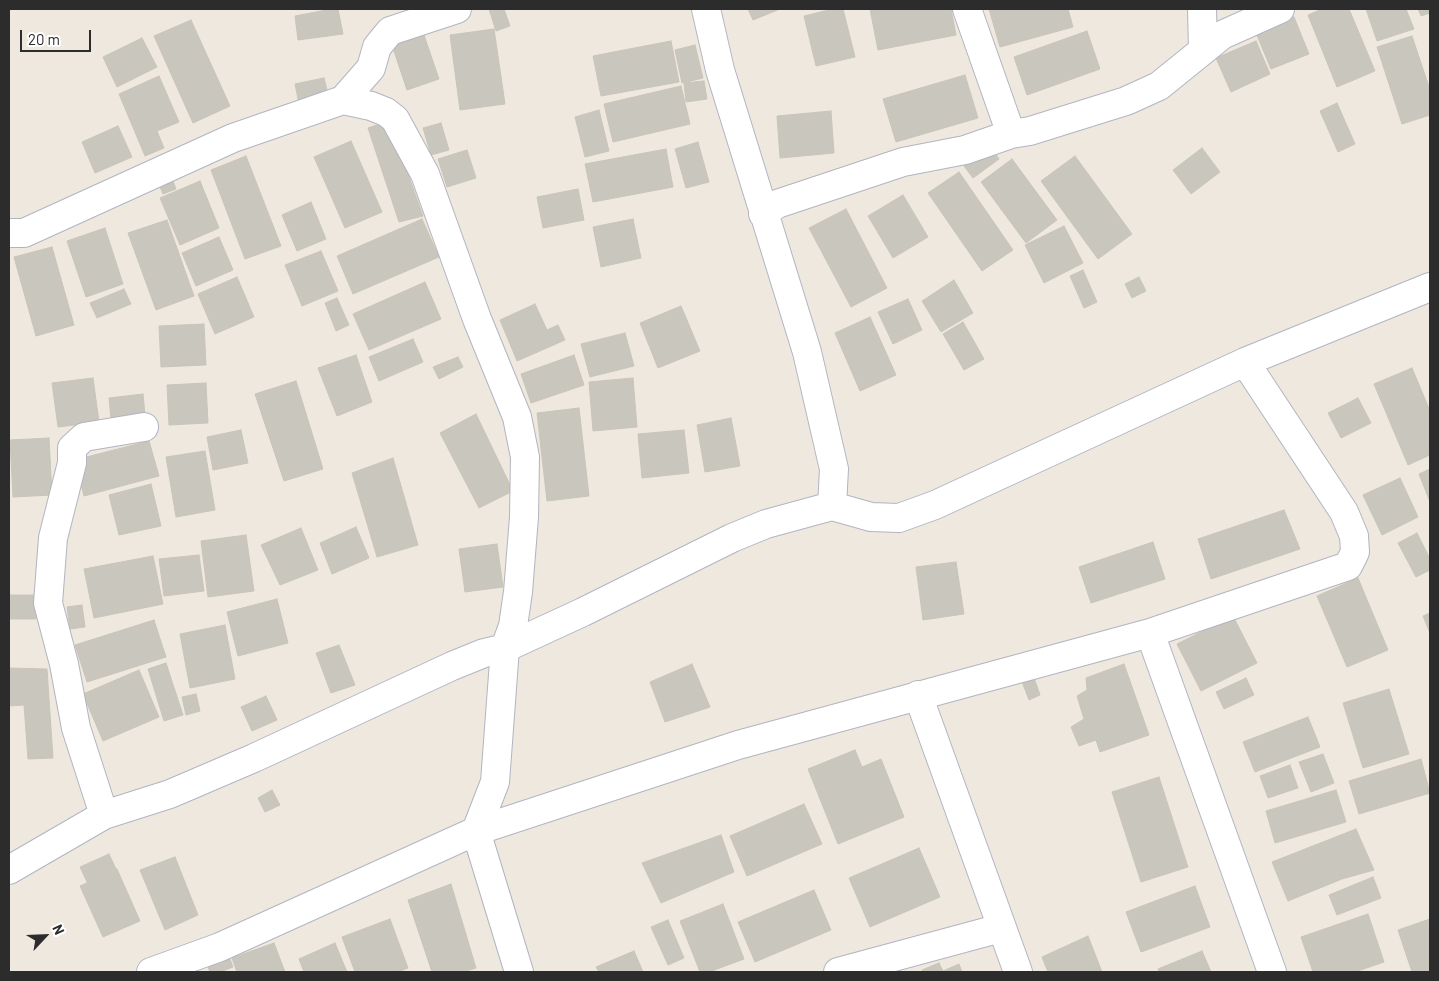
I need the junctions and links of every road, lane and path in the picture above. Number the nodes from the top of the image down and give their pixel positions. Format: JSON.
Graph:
{"nodes":[{"id":1,"x":457,"y":9,"type":"edge"},
{"id":2,"x":706,"y":9,"type":"edge"},
{"id":3,"x":967,"y":9,"type":"edge"},
{"id":4,"x":1202,"y":9,"type":"edge"},
{"id":5,"x":1280,"y":9,"type":"edge"},
{"id":6,"x":1202,"y":50,"type":"junction"},
{"id":7,"x":343,"y":100,"type":"junction"},
{"id":8,"x":1011,"y":134,"type":"junction"},
{"id":9,"x":766,"y":205,"type":"junction"},
{"id":10,"x":9,"y":233,"type":"edge"},
{"id":11,"x":1430,"y":287,"type":"edge"},
{"id":12,"x":1245,"y":362,"type":"junction"},
{"id":13,"x":144,"y":427,"type":"dead end"},
{"id":14,"x":832,"y":506,"type":"junction"},
{"id":15,"x":1150,"y":633,"type":"junction"},
{"id":16,"x":505,"y":648,"type":"junction"},
{"id":17,"x":918,"y":695,"type":"junction"},
{"id":18,"x":104,"y":815,"type":"junction"},
{"id":19,"x":476,"y":831,"type":"junction"},
{"id":20,"x":9,"y":870,"type":"edge"},
{"id":21,"x":1001,"y":928,"type":"junction"},
{"id":22,"x":151,"y":972,"type":"edge"},
{"id":23,"x":519,"y":972,"type":"edge"},
{"id":24,"x":838,"y":972,"type":"edge"},
{"id":25,"x":1018,"y":972,"type":"edge"},
{"id":26,"x":1272,"y":972,"type":"edge"}],
"edges":[{"from":1,"to":7,"type":"street"},
{"from":2,"to":9,"type":"street"},
{"from":3,"to":8,"type":"street"},
{"from":4,"to":6,"type":"street"},
{"from":5,"to":6,"type":"street"},
{"from":6,"to":8,"type":"street"},
{"from":7,"to":10,"type":"street"},
{"from":7,"to":16,"type":"street"},
{"from":8,"to":9,"type":"street"},
{"from":9,"to":14,"type":"street"},
{"from":11,"to":12,"type":"street"},
{"from":12,"to":14,"type":"street"},
{"from":12,"to":15,"type":"street"},
{"from":13,"to":18,"type":"street"},
{"from":14,"to":16,"type":"street"},
{"from":15,"to":17,"type":"street"},
{"from":15,"to":26,"type":"street"},
{"from":16,"to":18,"type":"street"},
{"from":16,"to":19,"type":"street"},
{"from":17,"to":19,"type":"street"},
{"from":17,"to":21,"type":"street"},
{"from":18,"to":20,"type":"street"},
{"from":19,"to":22,"type":"street"},
{"from":19,"to":23,"type":"street"},
{"from":21,"to":24,"type":"street"},
{"from":21,"to":25,"type":"street"}]}
